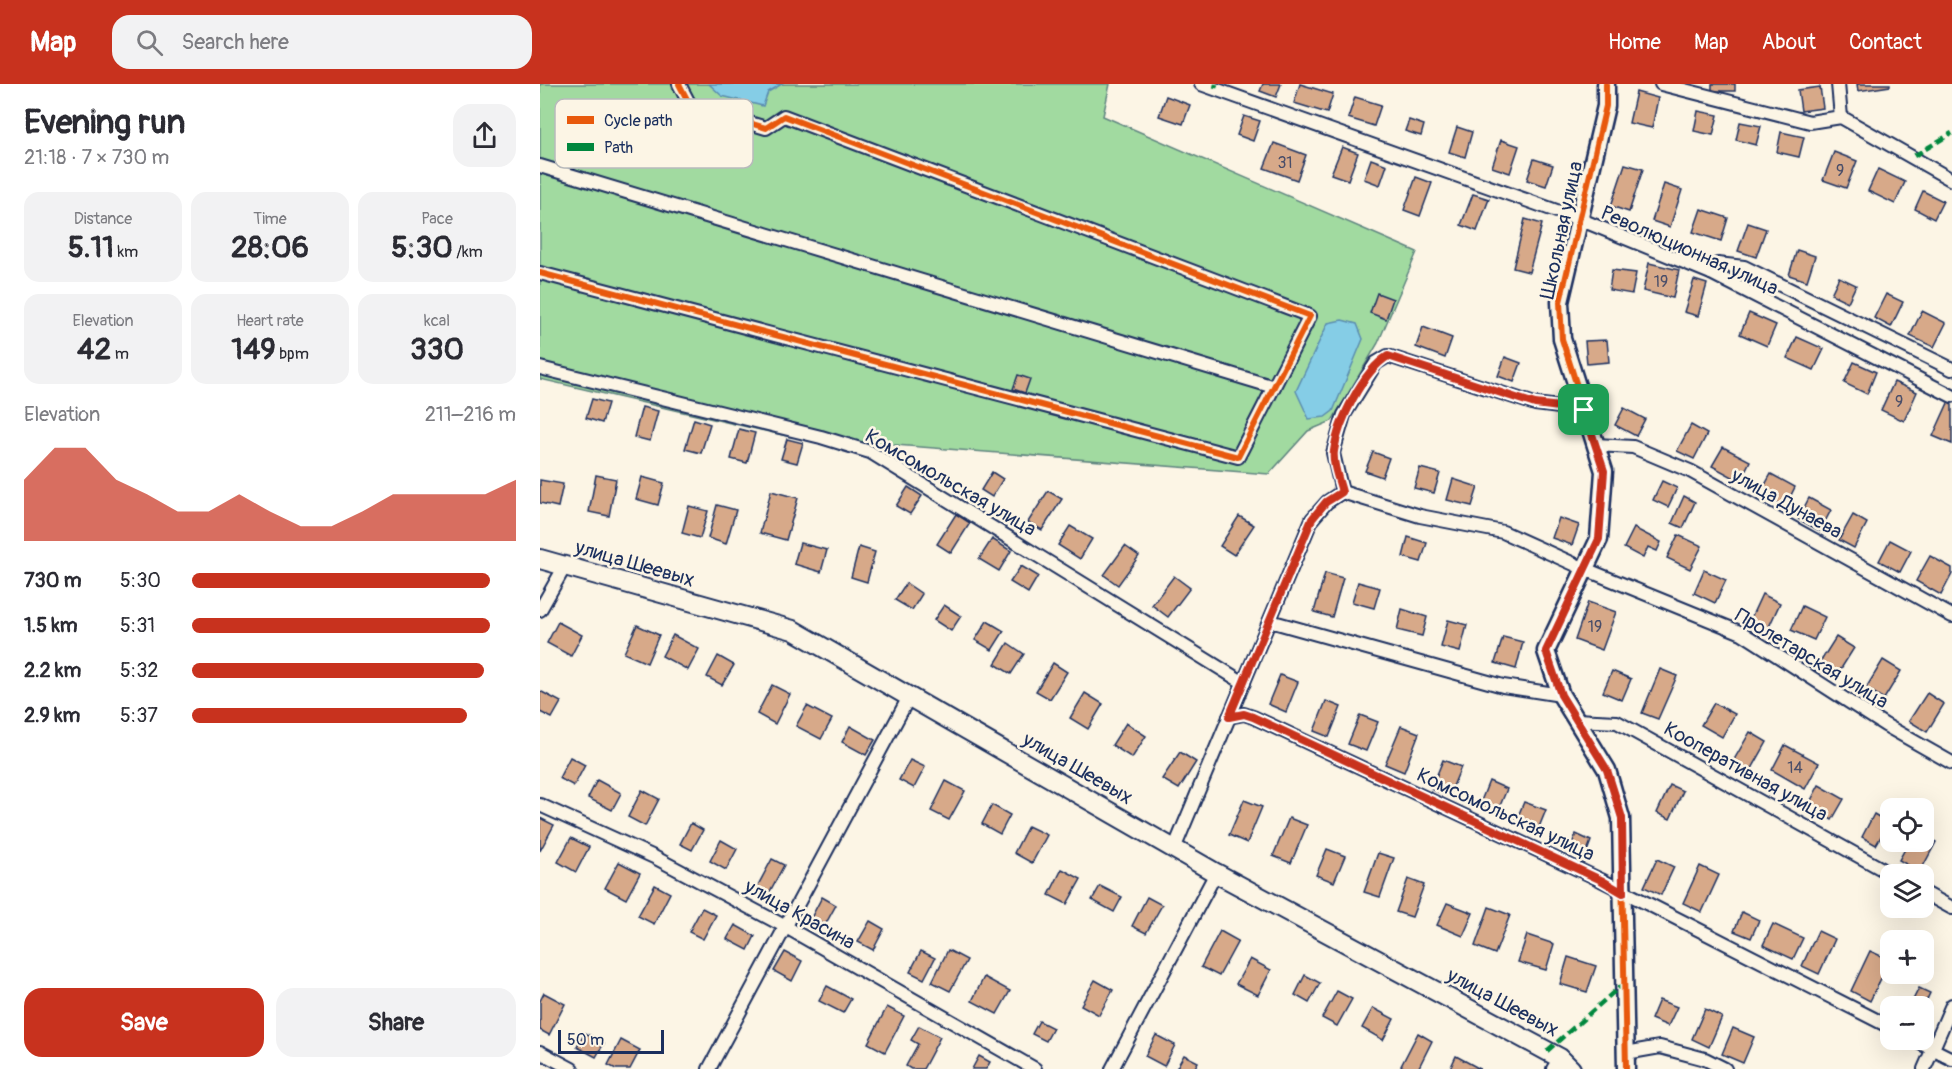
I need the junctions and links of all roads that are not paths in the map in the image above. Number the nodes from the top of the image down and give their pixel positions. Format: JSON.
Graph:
{"nodes":[{"id":1,"x":678,"y":84,"type":"edge"},
{"id":2,"x":1201,"y":84,"type":"edge"},
{"id":3,"x":1606,"y":84,"type":"edge"},
{"id":4,"x":1661,"y":84,"type":"edge"},
{"id":5,"x":1838,"y":84,"type":"edge"},
{"id":6,"x":687,"y":99,"type":"edge"},
{"id":7,"x":1841,"y":117,"type":"junction"},
{"id":8,"x":753,"y":124,"type":"edge"},
{"id":9,"x":540,"y":166,"type":"edge"},
{"id":10,"x":1952,"y":180,"type":"edge"},
{"id":11,"x":1579,"y":219,"type":"junction"},
{"id":12,"x":540,"y":273,"type":"edge"},
{"id":13,"x":1711,"y":273,"type":"junction"},
{"id":14,"x":540,"y":368,"type":"edge"},
{"id":15,"x":1952,"y":369,"type":"edge"},
{"id":16,"x":1274,"y":387,"type":"junction"},
{"id":17,"x":1952,"y":396,"type":"edge"},
{"id":18,"x":1584,"y":410,"type":"junction"},
{"id":19,"x":1596,"y":445,"type":"junction"},
{"id":20,"x":1342,"y":492,"type":"junction"},
{"id":21,"x":540,"y":559,"type":"edge"},
{"id":22,"x":565,"y":566,"type":"junction"},
{"id":23,"x":1585,"y":569,"type":"junction"},
{"id":24,"x":540,"y":610,"type":"edge"},
{"id":25,"x":1952,"y":616,"type":"edge"},
{"id":26,"x":1270,"y":621,"type":"junction"},
{"id":27,"x":1244,"y":683,"type":"junction"},
{"id":28,"x":1561,"y":695,"type":"junction"},
{"id":29,"x":909,"y":697,"type":"junction"},
{"id":30,"x":1229,"y":717,"type":"junction"},
{"id":31,"x":1576,"y":720,"type":"junction"},
{"id":32,"x":1952,"y":763,"type":"edge"},
{"id":33,"x":540,"y":805,"type":"edge"},
{"id":34,"x":1174,"y":849,"type":"junction"},
{"id":35,"x":1880,"y":868,"type":"edge"},
{"id":36,"x":1216,"y":873,"type":"junction"},
{"id":37,"x":1623,"y":893,"type":"junction"},
{"id":38,"x":1934,"y":898,"type":"edge"},
{"id":39,"x":1952,"y":908,"type":"edge"},
{"id":40,"x":786,"y":927,"type":"junction"},
{"id":41,"x":1952,"y":1005,"type":"edge"},
{"id":42,"x":1880,"y":1022,"type":"edge"},
{"id":43,"x":1934,"y":1047,"type":"edge"},
{"id":44,"x":1933,"y":1050,"type":"edge"},
{"id":45,"x":1934,"y":1050,"type":"edge"},
{"id":46,"x":540,"y":1052,"type":"edge"},
{"id":47,"x":1952,"y":1059,"type":"edge"},
{"id":48,"x":1626,"y":1061,"type":"edge"},
{"id":49,"x":1561,"y":1066,"type":"edge"},
{"id":50,"x":572,"y":1069,"type":"edge"},
{"id":51,"x":709,"y":1069,"type":"edge"},
{"id":52,"x":1035,"y":1069,"type":"edge"},
{"id":53,"x":1112,"y":1069,"type":"edge"},
{"id":54,"x":1725,"y":1069,"type":"edge"},
{"id":55,"x":1924,"y":1069,"type":"edge"}],
"edges":[{"from":1,"to":6,"type":"street"},
{"from":2,"to":11,"type":"street","name":"Революционная улица"},
{"from":3,"to":11,"type":"street","name":"Школьная улица"},
{"from":4,"to":7,"type":"street"},
{"from":5,"to":7,"type":"street"},
{"from":7,"to":10,"type":"street"},
{"from":8,"to":16,"type":"street"},
{"from":9,"to":16,"type":"street"},
{"from":11,"to":13,"type":"street","name":"Революционная улица"},
{"from":11,"to":18,"type":"street","name":"Школьная улица"},
{"from":12,"to":16,"type":"street"},
{"from":13,"to":15,"type":"street"},
{"from":13,"to":17,"type":"street","name":"Революционная улица"},
{"from":14,"to":27,"type":"street","name":"Комсомольская улица"},
{"from":18,"to":19,"type":"street","name":"Школьная улица"},
{"from":18,"to":20,"type":"street"},
{"from":19,"to":23,"type":"street","name":"Школьная улица"},
{"from":19,"to":25,"type":"street","name":"улица Дунаева"},
{"from":20,"to":23,"type":"street","name":"Пролетарская улица"},
{"from":20,"to":26,"type":"street"},
{"from":21,"to":22,"type":"main road","name":"улица Шеевых"},
{"from":22,"to":24,"type":"street"},
{"from":22,"to":29,"type":"main road","name":"улица Шеевых"},
{"from":23,"to":28,"type":"street","name":"Школьная улица"},
{"from":23,"to":32,"type":"street","name":"Пролетарская улица"},
{"from":26,"to":27,"type":"street"},
{"from":26,"to":28,"type":"street"},
{"from":27,"to":30,"type":"street"},
{"from":28,"to":31,"type":"street","name":"Школьная улица"},
{"from":29,"to":34,"type":"main road","name":"улица Шеевых"},
{"from":29,"to":40,"type":"street"},
{"from":30,"to":34,"type":"street"},
{"from":30,"to":37,"type":"street","name":"Комсомольская улица"},
{"from":31,"to":35,"type":"street","name":"Кооперативная улица"},
{"from":31,"to":37,"type":"street","name":"Школьная улица"},
{"from":33,"to":40,"type":"street","name":"улица Красина"},
{"from":34,"to":36,"type":"main road","name":"улица Шеевых"},
{"from":36,"to":49,"type":"main road","name":"улица Шеевых"},
{"from":36,"to":53,"type":"street"},
{"from":37,"to":42,"type":"street","name":"Комсомольская улица"},
{"from":37,"to":48,"type":"street","name":"Школьная улица"},
{"from":38,"to":39,"type":"street"},
{"from":40,"to":51,"type":"street"},
{"from":40,"to":52,"type":"street","name":"улица Красина"},
{"from":41,"to":43,"type":"street"},
{"from":44,"to":55,"type":"street"},
{"from":45,"to":47,"type":"street"},
{"from":46,"to":50,"type":"street"},
{"from":48,"to":54,"type":"street"}]}
